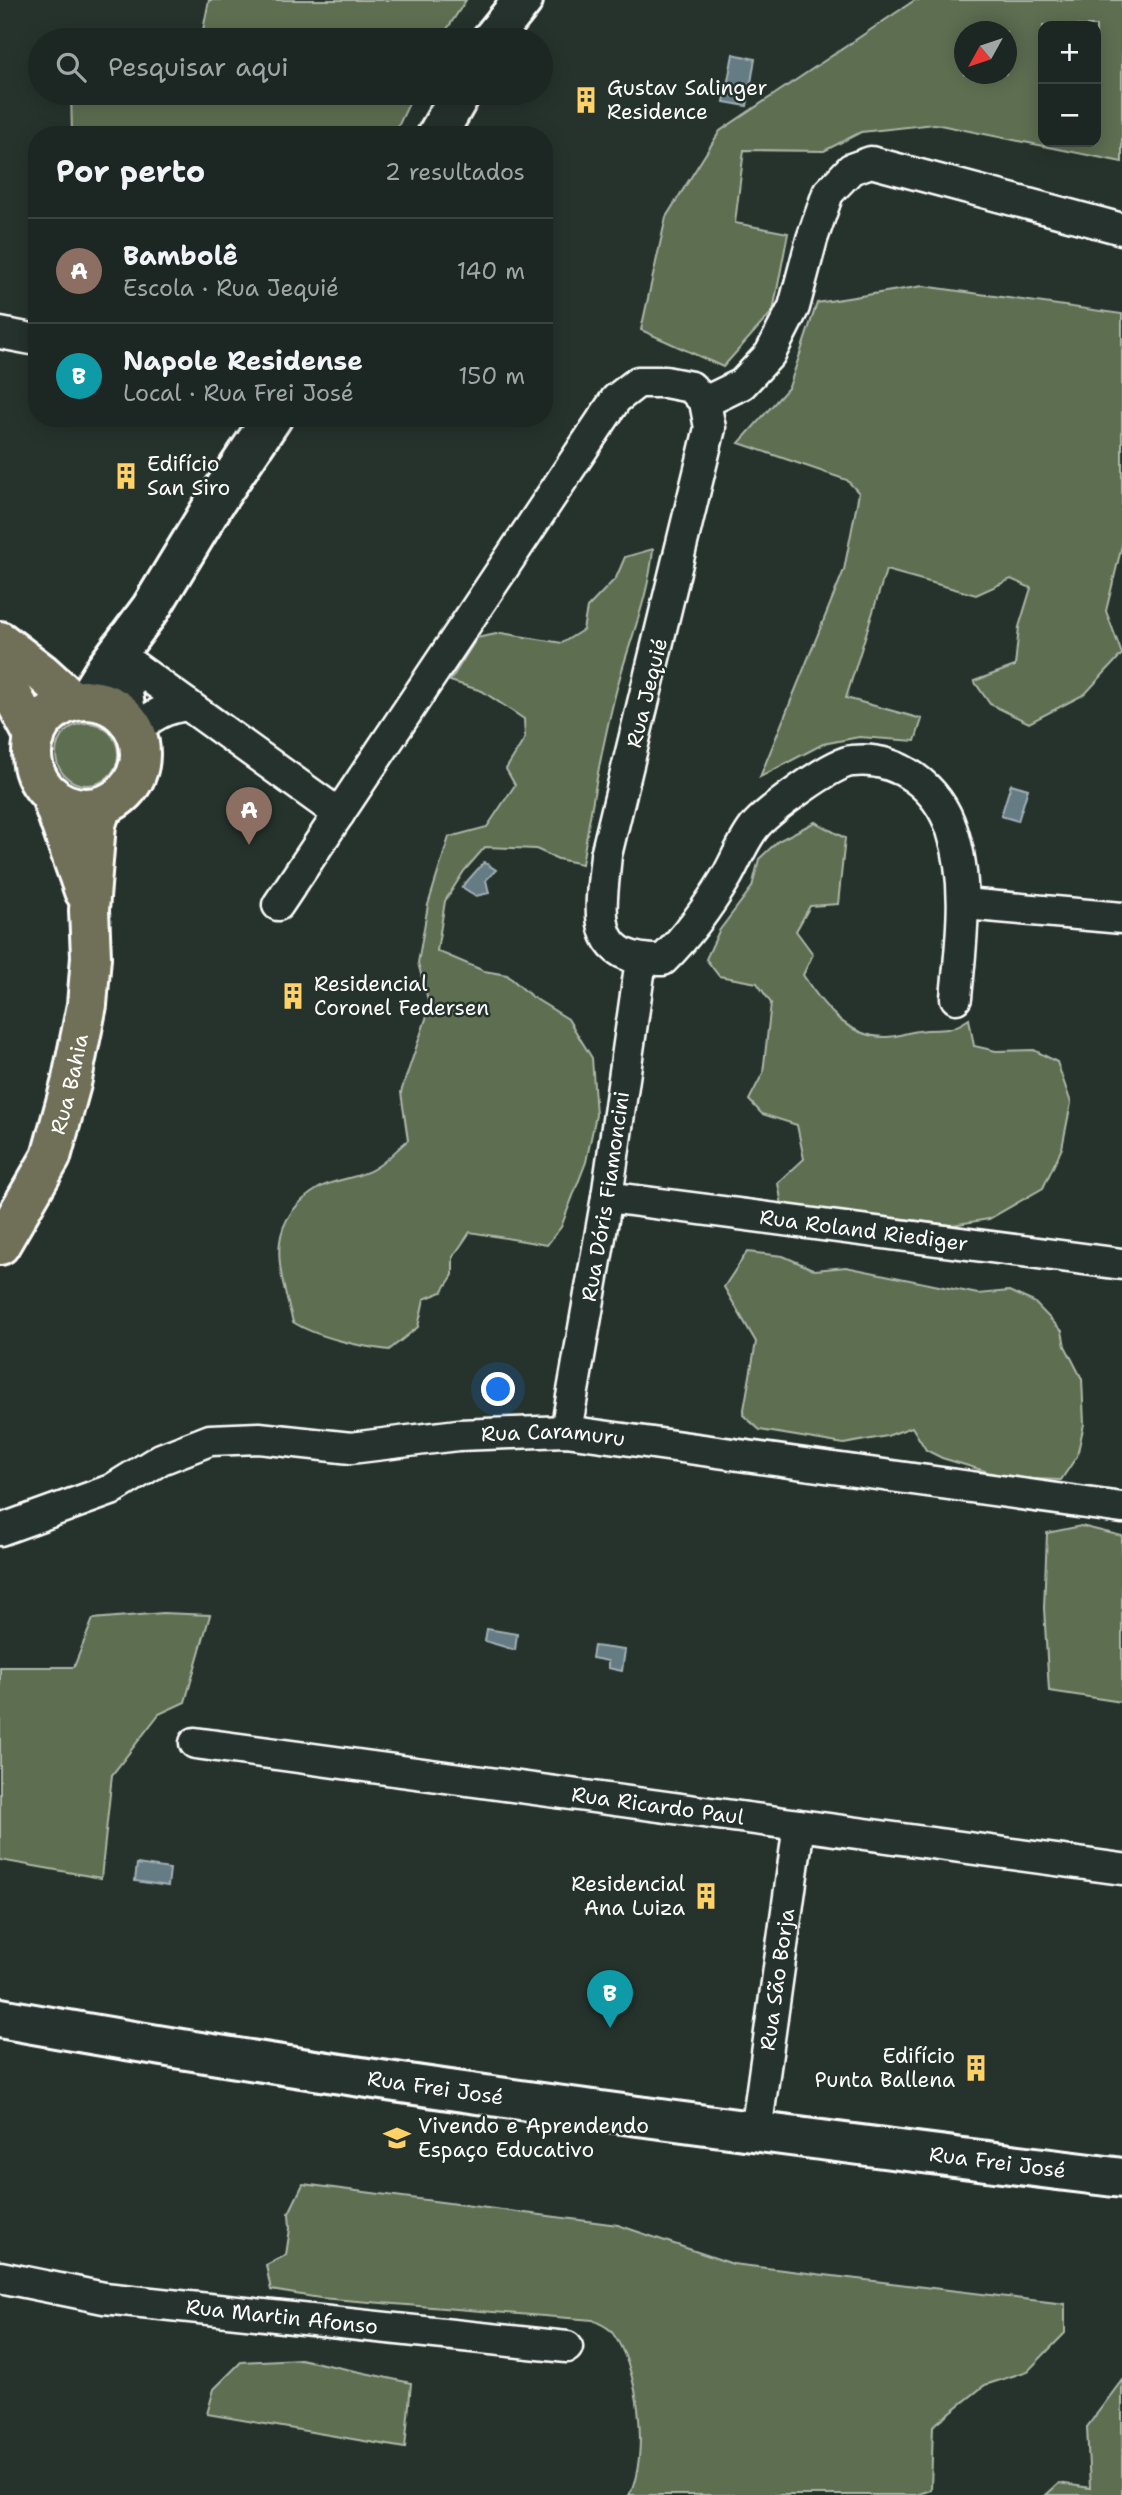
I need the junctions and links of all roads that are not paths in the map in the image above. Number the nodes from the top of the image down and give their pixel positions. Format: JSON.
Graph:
{"nodes":[{"id":1,"x":523,"y":0,"type":"edge"},
{"id":2,"x":501,"y":28,"type":"edge"},
{"id":3,"x":454,"y":105,"type":"edge"},
{"id":4,"x":442,"y":126,"type":"edge"},
{"id":5,"x":1122,"y":229,"type":"edge"},
{"id":6,"x":0,"y":333,"type":"edge"},
{"id":7,"x":28,"y":338,"type":"edge"},
{"id":8,"x":705,"y":402,"type":"junction"},
{"id":9,"x":266,"y":427,"type":"edge"},
{"id":10,"x":0,"y":641,"type":"edge"},
{"id":11,"x":117,"y":654,"type":"junction"},
{"id":12,"x":0,"y":672,"type":"edge"},
{"id":13,"x":80,"y":701,"type":"junction"},
{"id":14,"x":188,"y":705,"type":"junction"},
{"id":15,"x":131,"y":725,"type":"junction"},
{"id":16,"x":35,"y":738,"type":"junction"},
{"id":17,"x":50,"y":794,"type":"junction"},
{"id":18,"x":102,"y":806,"type":"junction"},
{"id":19,"x":339,"y":814,"type":"junction"},
{"id":20,"x":965,"y":904,"type":"junction"},
{"id":21,"x":278,"y":905,"type":"dead end"},
{"id":22,"x":89,"y":910,"type":"junction"},
{"id":23,"x":1122,"y":918,"type":"edge"},
{"id":24,"x":641,"y":960,"type":"junction"},
{"id":25,"x":956,"y":998,"type":"dead end"},
{"id":26,"x":607,"y":1197,"type":"junction"},
{"id":27,"x":0,"y":1244,"type":"edge"},
{"id":28,"x":1122,"y":1264,"type":"edge"},
{"id":29,"x":566,"y":1431,"type":"junction"},
{"id":30,"x":1122,"y":1508,"type":"edge"},
{"id":31,"x":0,"y":1530,"type":"edge"},
{"id":32,"x":195,"y":1743,"type":"dead end"},
{"id":33,"x":799,"y":1825,"type":"junction"},
{"id":34,"x":1122,"y":1868,"type":"edge"},
{"id":35,"x":0,"y":2018,"type":"edge"},
{"id":36,"x":755,"y":2132,"type":"junction"},
{"id":37,"x":1122,"y":2178,"type":"edge"},
{"id":38,"x":0,"y":2277,"type":"edge"},
{"id":39,"x":567,"y":2347,"type":"dead end"}],
"edges":[{"from":1,"to":2,"type":"street"},
{"from":3,"to":4,"type":"street"},
{"from":5,"to":8,"type":"street"},
{"from":6,"to":7,"type":"street"},
{"from":8,"to":19,"type":"street"},
{"from":8,"to":24,"type":"street","name":"Rua Jequié"},
{"from":9,"to":11,"type":"street"},
{"from":10,"to":13,"type":"main road"},
{"from":11,"to":13,"type":"street"},
{"from":11,"to":14,"type":"street"},
{"from":11,"to":15,"type":"street"},
{"from":12,"to":16,"type":"main road"},
{"from":13,"to":15,"type":"main road"},
{"from":13,"to":16,"type":"main road"},
{"from":14,"to":15,"type":"street"},
{"from":14,"to":19,"type":"street"},
{"from":15,"to":18,"type":"main road"},
{"from":16,"to":17,"type":"main road"},
{"from":17,"to":18,"type":"main road"},
{"from":17,"to":22,"type":"main road","name":"Rua Bahia"},
{"from":18,"to":22,"type":"main road","name":"Rua Bahia"},
{"from":19,"to":21,"type":"street"},
{"from":20,"to":23,"type":"street"},
{"from":20,"to":24,"type":"street"},
{"from":20,"to":25,"type":"street"},
{"from":22,"to":27,"type":"main road","name":"Rua Bahia"},
{"from":24,"to":26,"type":"street","name":"Rua Dóris Fiamoncini"},
{"from":26,"to":28,"type":"street","name":"Rua Roland Riediger"},
{"from":26,"to":29,"type":"street","name":"Rua Dóris Fiamoncini"},
{"from":29,"to":30,"type":"street","name":"Rua Caramuru"},
{"from":29,"to":31,"type":"street","name":"Rua Caramuru"},
{"from":32,"to":33,"type":"street","name":"Rua Ricardo Paul"},
{"from":33,"to":34,"type":"street","name":"Rua Ricardo Paul"},
{"from":33,"to":36,"type":"street","name":"Rua São Borja"},
{"from":35,"to":36,"type":"street","name":"Rua Frei José"},
{"from":36,"to":37,"type":"street","name":"Rua Frei José"},
{"from":38,"to":39,"type":"street","name":"Rua Martin Afonso"}]}
